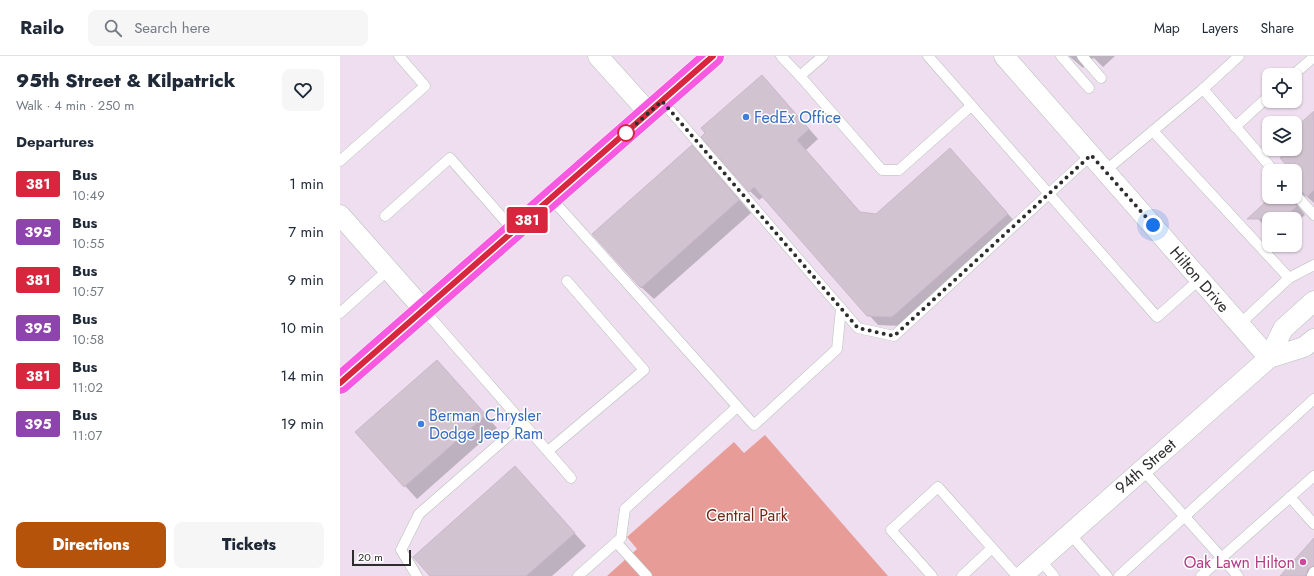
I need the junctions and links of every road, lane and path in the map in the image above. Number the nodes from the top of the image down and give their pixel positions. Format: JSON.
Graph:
{"nodes":[{"id":1,"x":399,"y":56,"type":"edge"},
{"id":2,"x":598,"y":56,"type":"edge"},
{"id":3,"x":713,"y":56,"type":"edge"},
{"id":4,"x":781,"y":56,"type":"edge"},
{"id":5,"x":824,"y":56,"type":"edge"},
{"id":6,"x":928,"y":56,"type":"edge"},
{"id":7,"x":1004,"y":56,"type":"edge"},
{"id":8,"x":1061,"y":56,"type":"edge"},
{"id":9,"x":1082,"y":56,"type":"edge"},
{"id":10,"x":1239,"y":56,"type":"edge"},
{"id":11,"x":1314,"y":57,"type":"edge"},
{"id":12,"x":1301,"y":68,"type":"edge"},
{"id":13,"x":800,"y":76,"type":"junction"},
{"id":14,"x":1102,"y":78,"type":"dead end"},
{"id":15,"x":1089,"y":88,"type":"dead end"},
{"id":16,"x":1203,"y":89,"type":"junction"},
{"id":17,"x":1262,"y":102,"type":"edge"},
{"id":18,"x":971,"y":106,"type":"junction"},
{"id":19,"x":656,"y":107,"type":"junction"},
{"id":20,"x":1235,"y":127,"type":"junction"},
{"id":21,"x":1153,"y":131,"type":"junction"},
{"id":22,"x":1091,"y":155,"type":"junction"},
{"id":23,"x":340,"y":161,"type":"edge"},
{"id":24,"x":1268,"y":164,"type":"edge"},
{"id":25,"x":1105,"y":171,"type":"junction"},
{"id":26,"x":1048,"y":194,"type":"junction"},
{"id":27,"x":551,"y":198,"type":"junction"},
{"id":28,"x":1302,"y":202,"type":"edge"},
{"id":29,"x":340,"y":215,"type":"edge"},
{"id":30,"x":385,"y":216,"type":"dead end"},
{"id":31,"x":1314,"y":216,"type":"edge"},
{"id":32,"x":514,"y":231,"type":"junction"},
{"id":33,"x":1314,"y":265,"type":"edge"},
{"id":34,"x":388,"y":270,"type":"junction"},
{"id":35,"x":1289,"y":278,"type":"junction"},
{"id":36,"x":1200,"y":279,"type":"junction"},
{"id":37,"x":567,"y":281,"type":"dead end"},
{"id":38,"x":1314,"y":301,"type":"edge"},
{"id":39,"x":841,"y":308,"type":"junction"},
{"id":40,"x":424,"y":310,"type":"junction"},
{"id":41,"x":340,"y":313,"type":"edge"},
{"id":42,"x":1240,"y":324,"type":"junction"},
{"id":43,"x":1314,"y":339,"type":"edge"},
{"id":44,"x":1269,"y":358,"type":"junction"},
{"id":45,"x":340,"y":383,"type":"edge"},
{"id":46,"x":1314,"y":399,"type":"edge"},
{"id":47,"x":737,"y":407,"type":"junction"},
{"id":48,"x":523,"y":423,"type":"junction"},
{"id":49,"x":548,"y":451,"type":"junction"},
{"id":50,"x":1142,"y":469,"type":"junction"},
{"id":51,"x":1314,"y":476,"type":"edge"},
{"id":52,"x":571,"y":478,"type":"dead end"},
{"id":53,"x":1290,"y":498,"type":"junction"},
{"id":54,"x":1185,"y":516,"type":"junction"},
{"id":55,"x":1314,"y":524,"type":"edge"},
{"id":56,"x":1070,"y":534,"type":"junction"},
{"id":57,"x":616,"y":542,"type":"junction"},
{"id":58,"x":992,"y":548,"type":"junction"},
{"id":59,"x":1223,"y":557,"type":"junction"},
{"id":60,"x":1040,"y":560,"type":"junction"},
{"id":61,"x":1314,"y":572,"type":"edge"},
{"id":62,"x":417,"y":576,"type":"edge"},
{"id":63,"x":578,"y":576,"type":"edge"},
{"id":64,"x":647,"y":576,"type":"edge"},
{"id":65,"x":932,"y":576,"type":"edge"},
{"id":66,"x":962,"y":576,"type":"edge"},
{"id":67,"x":1017,"y":576,"type":"edge"},
{"id":68,"x":1022,"y":576,"type":"edge"},
{"id":69,"x":1054,"y":576,"type":"edge"},
{"id":70,"x":1107,"y":576,"type":"edge"},
{"id":71,"x":1119,"y":576,"type":"edge"},
{"id":72,"x":1201,"y":576,"type":"edge"},
{"id":73,"x":1238,"y":576,"type":"edge"},
{"id":74,"x":1312,"y":576,"type":"edge"}],
"edges":[{"from":1,"to":23,"type":"lane"},
{"from":2,"to":19,"type":"street"},
{"from":3,"to":19,"type":"main road"},
{"from":4,"to":13,"type":"lane"},
{"from":5,"to":13,"type":"lane"},
{"from":6,"to":18,"type":"lane"},
{"from":7,"to":22,"type":"street","name":"Hilton Drive"},
{"from":8,"to":15,"type":"lane"},
{"from":9,"to":14,"type":"lane"},
{"from":10,"to":16,"type":"lane"},
{"from":11,"to":12,"type":"lane"},
{"from":13,"to":18,"type":"lane"},
{"from":16,"to":20,"type":"lane"},
{"from":16,"to":21,"type":"lane"},
{"from":17,"to":20,"type":"lane"},
{"from":18,"to":26,"type":"lane"},
{"from":19,"to":27,"type":"main road"},
{"from":19,"to":39,"type":"lane"},
{"from":20,"to":24,"type":"lane"},
{"from":21,"to":25,"type":"lane"},
{"from":21,"to":35,"type":"lane"},
{"from":22,"to":25,"type":"street","name":"Hilton Drive"},
{"from":22,"to":26,"type":"lane"},
{"from":25,"to":36,"type":"street","name":"Hilton Drive"},
{"from":26,"to":36,"type":"lane"},
{"from":26,"to":39,"type":"lane"},
{"from":27,"to":32,"type":"main road"},
{"from":27,"to":47,"type":"lane"},
{"from":28,"to":31,"type":"lane"},
{"from":29,"to":34,"type":"street"},
{"from":30,"to":32,"type":"lane"},
{"from":32,"to":40,"type":"main road"},
{"from":33,"to":35,"type":"lane"},
{"from":34,"to":40,"type":"street"},
{"from":34,"to":41,"type":"lane"},
{"from":35,"to":42,"type":"lane"},
{"from":36,"to":42,"type":"street","name":"Hilton Drive"},
{"from":37,"to":49,"type":"lane"},
{"from":38,"to":44,"type":"street","name":"94th Street"},
{"from":39,"to":47,"type":"lane"},
{"from":40,"to":45,"type":"main road"},
{"from":40,"to":48,"type":"lane"},
{"from":42,"to":44,"type":"street","name":"Hilton Drive"},
{"from":43,"to":44,"type":"street","name":"94th Street"},
{"from":44,"to":50,"type":"street","name":"94th Street"},
{"from":46,"to":54,"type":"lane"},
{"from":47,"to":57,"type":"lane"},
{"from":48,"to":49,"type":"lane"},
{"from":48,"to":62,"type":"lane"},
{"from":49,"to":52,"type":"lane"},
{"from":50,"to":54,"type":"lane"},
{"from":50,"to":56,"type":"street","name":"94th Street"},
{"from":51,"to":53,"type":"lane"},
{"from":53,"to":55,"type":"lane"},
{"from":53,"to":59,"type":"lane"},
{"from":54,"to":59,"type":"lane"},
{"from":54,"to":71,"type":"lane"},
{"from":56,"to":60,"type":"street","name":"94th Street"},
{"from":56,"to":70,"type":"lane"},
{"from":57,"to":63,"type":"lane"},
{"from":57,"to":64,"type":"lane"},
{"from":58,"to":65,"type":"lane"},
{"from":58,"to":66,"type":"lane"},
{"from":58,"to":67,"type":"lane"},
{"from":59,"to":72,"type":"lane"},
{"from":59,"to":73,"type":"lane"},
{"from":60,"to":68,"type":"street","name":"94th Street"},
{"from":60,"to":69,"type":"lane"},
{"from":61,"to":74,"type":"lane"}]}
